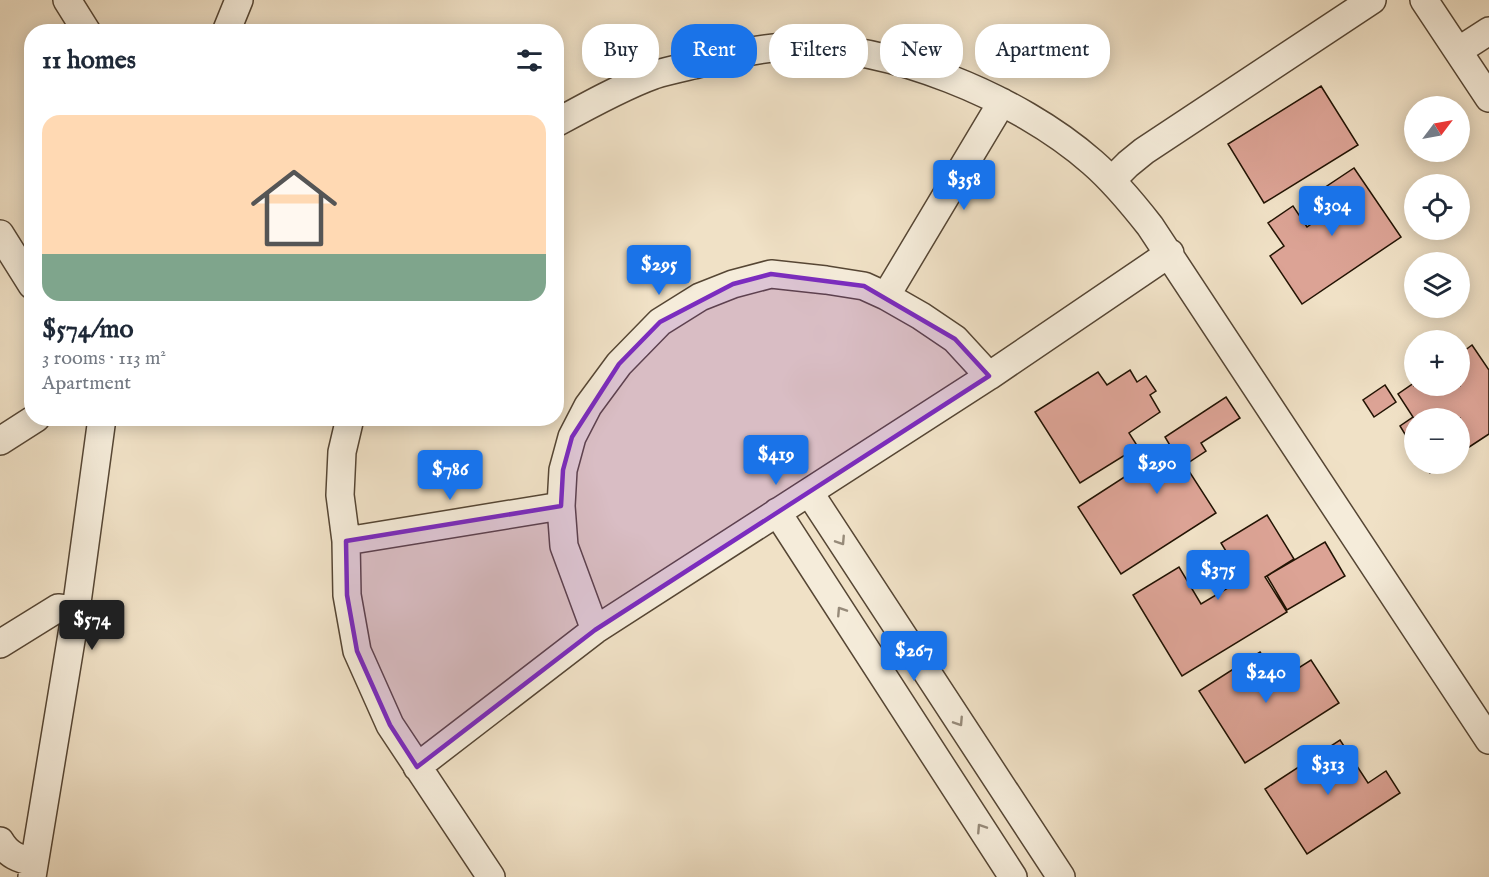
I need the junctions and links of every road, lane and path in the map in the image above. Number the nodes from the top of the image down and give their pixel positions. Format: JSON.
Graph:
{"nodes":[{"id":1,"x":67,"y":0,"type":"edge"},
{"id":2,"x":239,"y":0,"type":"edge"},
{"id":3,"x":1372,"y":0,"type":"edge"},
{"id":4,"x":1424,"y":0,"type":"edge"},
{"id":5,"x":82,"y":24,"type":"edge"},
{"id":6,"x":229,"y":24,"type":"edge"},
{"id":7,"x":1489,"y":31,"type":"edge"},
{"id":8,"x":1458,"y":51,"type":"junction"},
{"id":9,"x":1489,"y":98,"type":"edge"},
{"id":10,"x":1002,"y":102,"type":"junction"},
{"id":11,"x":564,"y":119,"type":"edge"},
{"id":12,"x":1112,"y":180,"type":"junction"},
{"id":13,"x":1,"y":237,"type":"edge"},
{"id":14,"x":1170,"y":253,"type":"junction"},
{"id":15,"x":24,"y":273,"type":"edge"},
{"id":16,"x":886,"y":296,"type":"junction"},
{"id":17,"x":989,"y":376,"type":"junction"},
{"id":18,"x":24,"y":426,"type":"edge"},
{"id":19,"x":101,"y":426,"type":"edge"},
{"id":20,"x":348,"y":426,"type":"edge"},
{"id":21,"x":0,"y":441,"type":"edge"},
{"id":22,"x":809,"y":492,"type":"junction"},
{"id":23,"x":561,"y":506,"type":"junction"},
{"id":24,"x":777,"y":512,"type":"junction"},
{"id":25,"x":346,"y":541,"type":"junction"},
{"id":26,"x":76,"y":610,"type":"junction"},
{"id":27,"x":595,"y":630,"type":"junction"},
{"id":28,"x":0,"y":644,"type":"edge"},
{"id":29,"x":1489,"y":740,"type":"edge"},
{"id":30,"x":417,"y":767,"type":"junction"},
{"id":31,"x":0,"y":841,"type":"edge"},
{"id":32,"x":33,"y":869,"type":"edge"},
{"id":33,"x":491,"y":877,"type":"edge"},
{"id":34,"x":1013,"y":877,"type":"edge"},
{"id":35,"x":1061,"y":877,"type":"edge"}],
"edges":[{"from":1,"to":5,"type":"street"},
{"from":2,"to":6,"type":"street"},
{"from":3,"to":12,"type":"street"},
{"from":4,"to":8,"type":"street"},
{"from":7,"to":8,"type":"street"},
{"from":8,"to":9,"type":"street"},
{"from":10,"to":11,"type":"street"},
{"from":10,"to":12,"type":"street"},
{"from":10,"to":16,"type":"street"},
{"from":12,"to":14,"type":"street"},
{"from":13,"to":15,"type":"street"},
{"from":14,"to":17,"type":"street"},
{"from":14,"to":29,"type":"street"},
{"from":16,"to":17,"type":"street"},
{"from":16,"to":23,"type":"street"},
{"from":17,"to":22,"type":"street"},
{"from":18,"to":21,"type":"street"},
{"from":19,"to":26,"type":"street"},
{"from":20,"to":25,"type":"street"},
{"from":22,"to":24,"type":"street"},
{"from":22,"to":35,"type":"street","one_way":true},
{"from":23,"to":25,"type":"street"},
{"from":23,"to":27,"type":"street"},
{"from":24,"to":27,"type":"street"},
{"from":34,"to":24,"type":"street","one_way":true},
{"from":25,"to":30,"type":"street"},
{"from":26,"to":28,"type":"street"},
{"from":26,"to":32,"type":"street"},
{"from":27,"to":30,"type":"street"},
{"from":30,"to":33,"type":"street"},
{"from":31,"to":32,"type":"street"}]}
